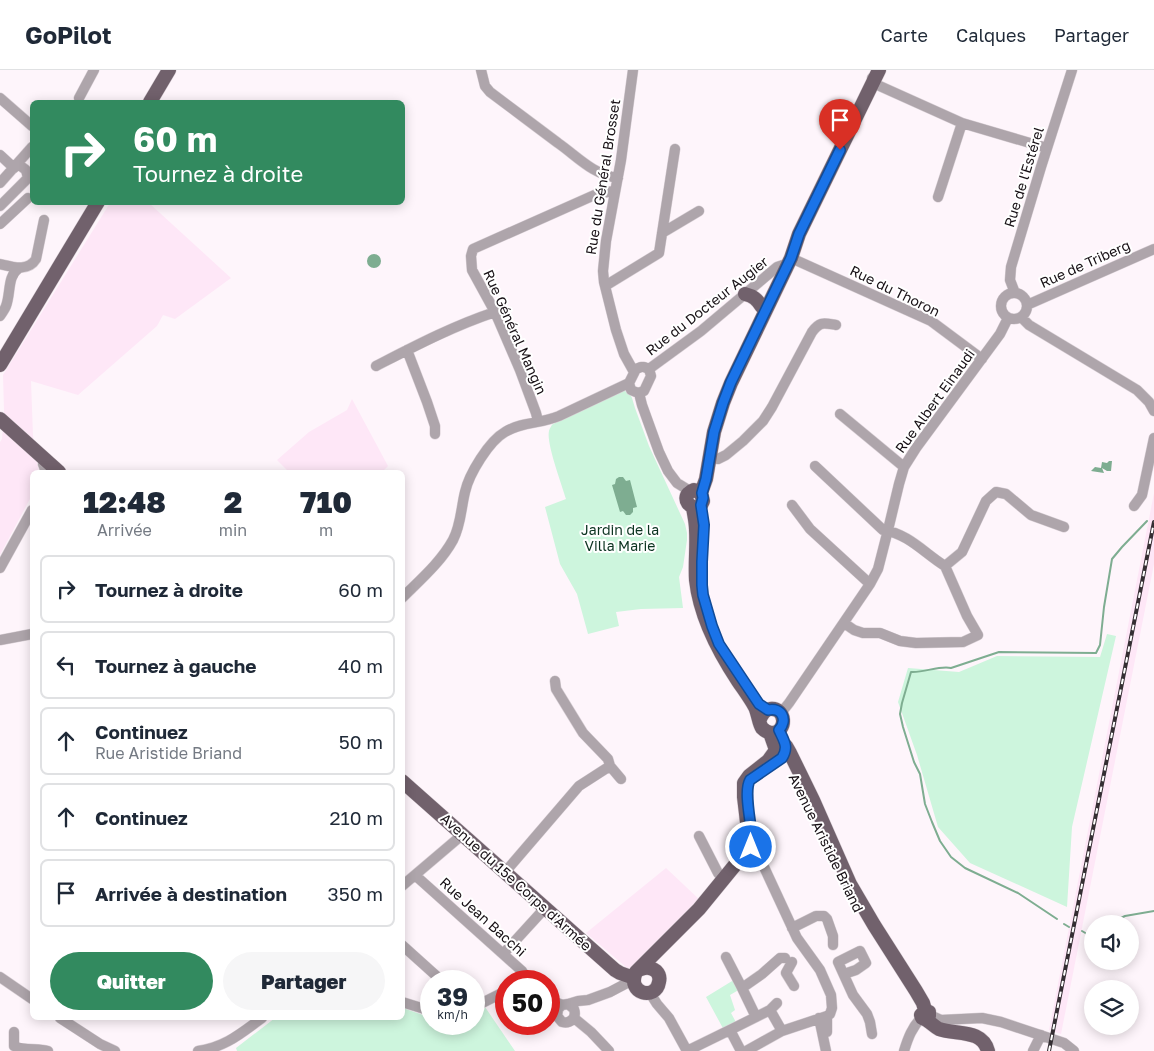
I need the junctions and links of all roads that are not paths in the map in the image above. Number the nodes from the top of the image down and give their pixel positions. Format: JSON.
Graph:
{"nodes":[{"id":1,"x":94,"y":70,"type":"edge"},
{"id":2,"x":170,"y":70,"type":"edge"},
{"id":3,"x":177,"y":70,"type":"edge"},
{"id":4,"x":482,"y":70,"type":"edge"},
{"id":5,"x":633,"y":70,"type":"edge"},
{"id":6,"x":1072,"y":70,"type":"edge"},
{"id":7,"x":874,"y":73,"type":"edge"},
{"id":8,"x":0,"y":98,"type":"edge"},
{"id":9,"x":79,"y":98,"type":"dead end"},
{"id":10,"x":151,"y":100,"type":"edge"},
{"id":11,"x":159,"y":100,"type":"edge"},
{"id":12,"x":962,"y":123,"type":"junction"},
{"id":13,"x":30,"y":124,"type":"edge"},
{"id":14,"x":674,"y":148,"type":"dead end"},
{"id":15,"x":1047,"y":148,"type":"junction"},
{"id":16,"x":30,"y":149,"type":"edge"},
{"id":17,"x":0,"y":155,"type":"edge"},
{"id":18,"x":16,"y":166,"type":"junction"},
{"id":19,"x":618,"y":178,"type":"junction"},
{"id":20,"x":0,"y":183,"type":"edge"},
{"id":21,"x":615,"y":191,"type":"junction"},
{"id":22,"x":938,"y":197,"type":"dead end"},
{"id":23,"x":28,"y":198,"type":"dead end"},
{"id":24,"x":86,"y":205,"type":"edge"},
{"id":25,"x":96,"y":205,"type":"edge"},
{"id":26,"x":0,"y":206,"type":"edge"},
{"id":27,"x":699,"y":211,"type":"dead end"},
{"id":28,"x":44,"y":220,"type":"dead end"},
{"id":29,"x":0,"y":224,"type":"edge"},
{"id":30,"x":662,"y":233,"type":"junction"},
{"id":31,"x":1154,"y":249,"type":"edge"},
{"id":32,"x":787,"y":261,"type":"junction"},
{"id":33,"x":0,"y":264,"type":"edge"},
{"id":34,"x":19,"y":268,"type":"junction"},
{"id":35,"x":605,"y":286,"type":"junction"},
{"id":36,"x":1015,"y":293,"type":"junction"},
{"id":37,"x":745,"y":294,"type":"junction"},
{"id":38,"x":1027,"y":304,"type":"junction"},
{"id":39,"x":762,"y":307,"type":"junction"},
{"id":40,"x":494,"y":312,"type":"junction"},
{"id":41,"x":0,"y":316,"type":"edge"},
{"id":42,"x":1021,"y":317,"type":"junction"},
{"id":43,"x":1008,"y":318,"type":"junction"},
{"id":44,"x":836,"y":325,"type":"dead end"},
{"id":45,"x":407,"y":350,"type":"junction"},
{"id":46,"x":0,"y":353,"type":"edge"},
{"id":47,"x":982,"y":359,"type":"junction"},
{"id":48,"x":0,"y":365,"type":"edge"},
{"id":49,"x":376,"y":366,"type":"dead end"},
{"id":50,"x":649,"y":369,"type":"junction"},
{"id":51,"x":634,"y":372,"type":"junction"},
{"id":52,"x":629,"y":383,"type":"junction"},
{"id":53,"x":639,"y":393,"type":"junction"},
{"id":54,"x":1154,"y":410,"type":"edge"},
{"id":55,"x":840,"y":414,"type":"dead end"},
{"id":56,"x":0,"y":419,"type":"edge"},
{"id":57,"x":538,"y":421,"type":"junction"},
{"id":58,"x":0,"y":427,"type":"edge"},
{"id":59,"x":435,"y":434,"type":"dead end"},
{"id":60,"x":1154,"y":438,"type":"edge"},
{"id":61,"x":709,"y":458,"type":"junction"},
{"id":62,"x":814,"y":466,"type":"dead end"},
{"id":63,"x":904,"y":467,"type":"junction"},
{"id":64,"x":47,"y":470,"type":"edge"},
{"id":65,"x":57,"y":470,"type":"edge"},
{"id":66,"x":696,"y":500,"type":"junction"},
{"id":67,"x":792,"y":505,"type":"dead end"},
{"id":68,"x":1134,"y":506,"type":"dead end"},
{"id":69,"x":30,"y":514,"type":"edge"},
{"id":70,"x":1064,"y":527,"type":"dead end"},
{"id":71,"x":888,"y":530,"type":"junction"},
{"id":72,"x":945,"y":566,"type":"junction"},
{"id":73,"x":0,"y":568,"type":"edge"},
{"id":74,"x":870,"y":584,"type":"junction"},
{"id":75,"x":405,"y":595,"type":"edge"},
{"id":76,"x":844,"y":623,"type":"junction"},
{"id":77,"x":30,"y":634,"type":"edge"},
{"id":78,"x":0,"y":640,"type":"edge"},
{"id":79,"x":555,"y":681,"type":"dead end"},
{"id":80,"x":769,"y":714,"type":"junction"},
{"id":81,"x":774,"y":731,"type":"junction"},
{"id":82,"x":781,"y":752,"type":"junction"},
{"id":83,"x":610,"y":766,"type":"junction"},
{"id":84,"x":621,"y":779,"type":"dead end"},
{"id":85,"x":405,"y":784,"type":"edge"},
{"id":86,"x":462,"y":835,"type":"junction"},
{"id":87,"x":699,"y":836,"type":"dead end"},
{"id":88,"x":750,"y":848,"type":"junction"},
{"id":89,"x":506,"y":871,"type":"junction"},
{"id":90,"x":416,"y":876,"type":"junction"},
{"id":91,"x":723,"y":879,"type":"junction"},
{"id":92,"x":405,"y":884,"type":"edge"},
{"id":93,"x":546,"y":907,"type":"junction"},
{"id":94,"x":792,"y":928,"type":"junction"},
{"id":95,"x":833,"y":945,"type":"dead end"},
{"id":96,"x":405,"y":948,"type":"edge"},
{"id":97,"x":503,"y":954,"type":"junction"},
{"id":98,"x":726,"y":957,"type":"dead end"},
{"id":99,"x":838,"y":962,"type":"junction"},
{"id":100,"x":430,"y":970,"type":"edge"},
{"id":101,"x":521,"y":970,"type":"edge"},
{"id":102,"x":820,"y":970,"type":"junction"},
{"id":103,"x":640,"y":974,"type":"junction"},
{"id":104,"x":844,"y":974,"type":"junction"},
{"id":105,"x":0,"y":977,"type":"edge"},
{"id":106,"x":620,"y":980,"type":"junction"},
{"id":107,"x":794,"y":986,"type":"dead end"},
{"id":108,"x":742,"y":988,"type":"junction"},
{"id":109,"x":650,"y":993,"type":"junction"},
{"id":110,"x":30,"y":998,"type":"edge"},
{"id":111,"x":405,"y":1003,"type":"edge"},
{"id":112,"x":420,"y":1008,"type":"edge"},
{"id":113,"x":564,"y":1010,"type":"edge"},
{"id":114,"x":925,"y":1015,"type":"junction"},
{"id":115,"x":756,"y":1016,"type":"junction"},
{"id":116,"x":825,"y":1016,"type":"junction"},
{"id":117,"x":63,"y":1020,"type":"edge"},
{"id":118,"x":259,"y":1020,"type":"edge"},
{"id":119,"x":730,"y":1030,"type":"junction"},
{"id":120,"x":782,"y":1031,"type":"junction"},
{"id":121,"x":14,"y":1032,"type":"dead end"},
{"id":122,"x":872,"y":1034,"type":"dead end"},
{"id":123,"x":1042,"y":1035,"type":"junction"},
{"id":124,"x":48,"y":1051,"type":"edge"},
{"id":125,"x":115,"y":1051,"type":"edge"},
{"id":126,"x":198,"y":1051,"type":"edge"},
{"id":127,"x":610,"y":1051,"type":"edge"},
{"id":128,"x":687,"y":1051,"type":"edge"},
{"id":129,"x":741,"y":1051,"type":"edge"},
{"id":130,"x":746,"y":1051,"type":"edge"},
{"id":131,"x":826,"y":1051,"type":"edge"},
{"id":132,"x":904,"y":1051,"type":"edge"},
{"id":133,"x":988,"y":1051,"type":"edge"},
{"id":134,"x":1033,"y":1051,"type":"edge"},
{"id":135,"x":1074,"y":1051,"type":"edge"}],
"edges":[{"from":1,"to":9,"type":"street"},
{"from":2,"to":10,"type":"main road"},
{"from":3,"to":11,"type":"main road"},
{"from":4,"to":19,"type":"street"},
{"from":5,"to":19,"type":"street","name":"Rue du Général Brosset"},
{"from":6,"to":15,"type":"street","name":"Rue de l'Estérel"},
{"from":7,"to":12,"type":"street"},
{"from":7,"to":32,"type":"main road"},
{"from":8,"to":13,"type":"street"},
{"from":12,"to":15,"type":"street"},
{"from":12,"to":22,"type":"street"},
{"from":14,"to":30,"type":"street"},
{"from":15,"to":36,"type":"street","name":"Rue de l'Estérel"},
{"from":16,"to":18,"type":"street"},
{"from":17,"to":18,"type":"street"},
{"from":18,"to":20,"type":"street"},
{"from":18,"to":26,"type":"street"},
{"from":19,"to":21,"type":"street","name":"Rue du Général Brosset"},
{"from":21,"to":35,"type":"street","name":"Rue du Général Brosset"},
{"from":21,"to":40,"type":"street","name":"Rue Général Mangin"},
{"from":23,"to":29,"type":"street"},
{"from":24,"to":46,"type":"main road"},
{"from":25,"to":48,"type":"main road"},
{"from":27,"to":30,"type":"street"},
{"from":28,"to":34,"type":"street"},
{"from":30,"to":35,"type":"street"},
{"from":31,"to":38,"type":"street","name":"Rue de Triberg"},
{"from":32,"to":37,"type":"street","name":"Rue du Docteur Augier"},
{"from":32,"to":39,"type":"main road"},
{"from":32,"to":47,"type":"street","name":"Rue du Thoron"},
{"from":32,"to":61,"type":"main road"},
{"from":33,"to":34,"type":"street"},
{"from":34,"to":41,"type":"street"},
{"from":35,"to":51,"type":"street","name":"Rue du Général Brosset"},
{"from":36,"to":38,"type":"street"},
{"from":36,"to":43,"type":"street"},
{"from":37,"to":39,"type":"main road"},
{"from":37,"to":50,"type":"street","name":"Rue du Docteur Augier"},
{"from":38,"to":42,"type":"street"},
{"from":39,"to":66,"type":"main road"},
{"from":40,"to":45,"type":"street"},
{"from":40,"to":57,"type":"street","name":"Rue Général Mangin"},
{"from":42,"to":43,"type":"street"},
{"from":42,"to":54,"type":"street"},
{"from":43,"to":47,"type":"street","name":"Rue Albert Einaudi"},
{"from":44,"to":61,"type":"street"},
{"from":45,"to":49,"type":"street"},
{"from":45,"to":59,"type":"street"},
{"from":47,"to":63,"type":"street","name":"Rue Albert Einaudi"},
{"from":50,"to":51,"type":"street"},
{"from":50,"to":53,"type":"street"},
{"from":51,"to":52,"type":"street"},
{"from":52,"to":53,"type":"street"},
{"from":52,"to":57,"type":"street"},
{"from":53,"to":66,"type":"street"},
{"from":55,"to":63,"type":"street"},
{"from":56,"to":65,"type":"main road"},
{"from":57,"to":75,"type":"street"},
{"from":58,"to":64,"type":"main road"},
{"from":60,"to":68,"type":"street"},
{"from":61,"to":66,"type":"main road"},
{"from":62,"to":71,"type":"street"},
{"from":63,"to":71,"type":"street","name":"Rue Albert Einaudi"},
{"from":66,"to":80,"type":"main road"},
{"from":66,"to":80,"type":"main road"},
{"from":67,"to":74,"type":"street"},
{"from":69,"to":73,"type":"street"},
{"from":70,"to":72,"type":"street"},
{"from":71,"to":72,"type":"street"},
{"from":71,"to":74,"type":"street","name":"Rue Albert Einaudi"},
{"from":72,"to":76,"type":"street"},
{"from":74,"to":76,"type":"street","name":"Rue Albert Einaudi"},
{"from":76,"to":80,"type":"street","name":"Rue Albert Einaudi"},
{"from":77,"to":78,"type":"street"},
{"from":79,"to":83,"type":"street"},
{"from":80,"to":81,"type":"main road"},
{"from":80,"to":81,"type":"main road"},
{"from":81,"to":82,"type":"main road","name":"Avenue Aristide Briand"},
{"from":82,"to":88,"type":"main road"},
{"from":82,"to":91,"type":"main road"},
{"from":82,"to":114,"type":"main road","name":"Avenue Aristide Briand"},
{"from":83,"to":84,"type":"street"},
{"from":83,"to":89,"type":"street"},
{"from":85,"to":86,"type":"main road","name":"Avenue du 15e Corps d'Armée"},
{"from":86,"to":89,"type":"main road","name":"Avenue du 15e Corps d'Armée"},
{"from":86,"to":90,"type":"street"},
{"from":87,"to":91,"type":"street"},
{"from":88,"to":94,"type":"street"},
{"from":88,"to":103,"type":"main road"},
{"from":89,"to":93,"type":"main road","name":"Avenue du 15e Corps d'Armée"},
{"from":90,"to":92,"type":"street"},
{"from":90,"to":97,"type":"street","name":"Rue Jean Bacchi"},
{"from":91,"to":103,"type":"main road"},
{"from":93,"to":97,"type":"street"},
{"from":93,"to":106,"type":"main road","name":"Avenue du 15e Corps d'Armée"},
{"from":94,"to":95,"type":"street"},
{"from":94,"to":102,"type":"street"},
{"from":96,"to":100,"type":"street"},
{"from":97,"to":101,"type":"street","name":"Rue Jean Bacchi"},
{"from":98,"to":108,"type":"street"},
{"from":99,"to":102,"type":"street"},
{"from":99,"to":104,"type":"street"},
{"from":99,"to":104,"type":"street"},
{"from":102,"to":116,"type":"street"},
{"from":103,"to":106,"type":"main road","name":"Avenue du 15e Corps d'Armée"},
{"from":103,"to":109,"type":"main road"},
{"from":103,"to":109,"type":"main road"},
{"from":104,"to":122,"type":"street"},
{"from":105,"to":110,"type":"street"},
{"from":106,"to":113,"type":"street"},
{"from":107,"to":108,"type":"street"},
{"from":108,"to":115,"type":"street"},
{"from":109,"to":128,"type":"street"},
{"from":111,"to":112,"type":"street"},
{"from":113,"to":127,"type":"street"},
{"from":114,"to":123,"type":"street"},
{"from":114,"to":132,"type":"street"},
{"from":114,"to":133,"type":"main road"},
{"from":115,"to":119,"type":"street"},
{"from":115,"to":120,"type":"street"},
{"from":116,"to":120,"type":"street"},
{"from":116,"to":131,"type":"street"},
{"from":117,"to":125,"type":"street"},
{"from":118,"to":126,"type":"street"},
{"from":119,"to":128,"type":"street"},
{"from":119,"to":129,"type":"street"},
{"from":120,"to":130,"type":"street"},
{"from":121,"to":124,"type":"street"},
{"from":123,"to":134,"type":"street"},
{"from":123,"to":135,"type":"street"}]}
